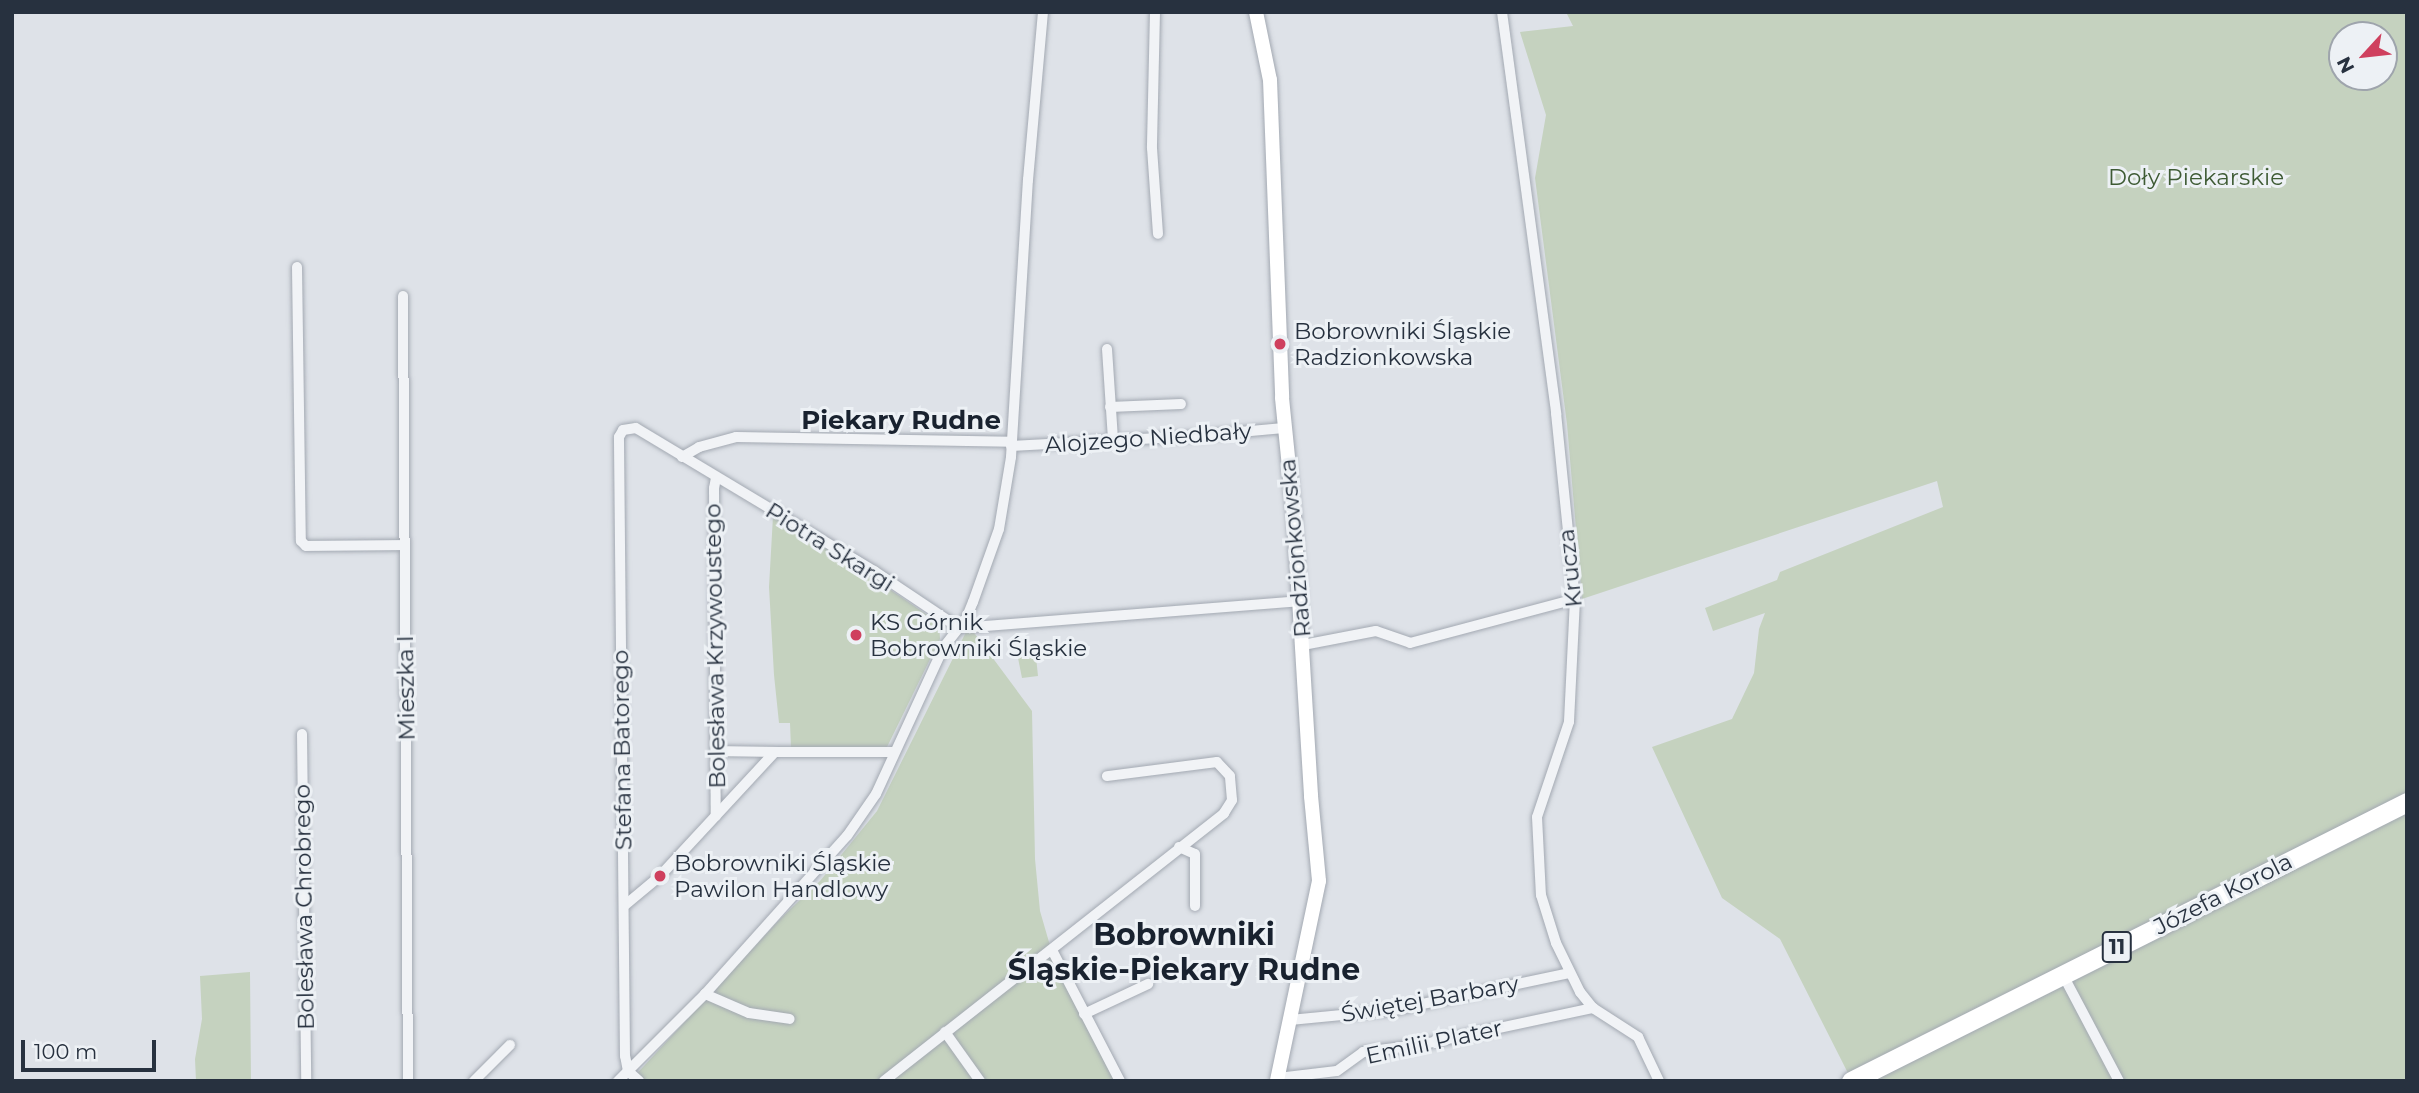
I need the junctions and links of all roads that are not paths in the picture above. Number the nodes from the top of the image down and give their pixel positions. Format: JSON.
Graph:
{"nodes":[{"id":1,"x":1043,"y":12,"type":"edge"},
{"id":2,"x":1154,"y":12,"type":"edge"},
{"id":3,"x":1256,"y":12,"type":"edge"},
{"id":4,"x":1502,"y":12,"type":"edge"},
{"id":5,"x":1158,"y":234,"type":"dead end"},
{"id":6,"x":296,"y":267,"type":"dead end"},
{"id":7,"x":403,"y":296,"type":"dead end"},
{"id":8,"x":1107,"y":349,"type":"dead end"},
{"id":9,"x":1181,"y":404,"type":"dead end"},
{"id":10,"x":1110,"y":407,"type":"junction"},
{"id":11,"x":1284,"y":428,"type":"junction"},
{"id":12,"x":623,"y":430,"type":"joint"},
{"id":13,"x":1113,"y":440,"type":"junction"},
{"id":14,"x":1011,"y":444,"type":"junction"},
{"id":15,"x":682,"y":457,"type":"junction"},
{"id":16,"x":716,"y":478,"type":"junction"},
{"id":17,"x":405,"y":545,"type":"junction"},
{"id":18,"x":1574,"y":598,"type":"junction"},
{"id":19,"x":1300,"y":601,"type":"junction"},
{"id":20,"x":959,"y":628,"type":"junction"},
{"id":21,"x":1303,"y":645,"type":"junction"},
{"id":22,"x":302,"y":734,"type":"dead end"},
{"id":23,"x":717,"y":751,"type":"junction"},
{"id":24,"x":775,"y":752,"type":"junction"},
{"id":25,"x":894,"y":752,"type":"junction"},
{"id":26,"x":1107,"y":776,"type":"dead end"},
{"id":27,"x":2407,"y":802,"type":"edge"},
{"id":28,"x":716,"y":816,"type":"junction"},
{"id":29,"x":1179,"y":847,"type":"junction"},
{"id":30,"x":624,"y":906,"type":"junction"},
{"id":31,"x":1195,"y":906,"type":"dead end"},
{"id":32,"x":1052,"y":950,"type":"junction"},
{"id":33,"x":1570,"y":973,"type":"junction"},
{"id":34,"x":2063,"y":975,"type":"junction"},
{"id":35,"x":1148,"y":984,"type":"dead end"},
{"id":36,"x":705,"y":994,"type":"junction"},
{"id":37,"x":1593,"y":1008,"type":"junction"},
{"id":38,"x":1084,"y":1014,"type":"junction"},
{"id":39,"x":790,"y":1019,"type":"dead end"},
{"id":40,"x":1290,"y":1020,"type":"junction"},
{"id":41,"x":945,"y":1031,"type":"junction"},
{"id":42,"x":510,"y":1045,"type":"dead end"},
{"id":43,"x":628,"y":1072,"type":"junction"},
{"id":44,"x":1278,"y":1079,"type":"edge"},
{"id":45,"x":306,"y":1081,"type":"edge"},
{"id":46,"x":408,"y":1081,"type":"edge"},
{"id":47,"x":474,"y":1081,"type":"edge"},
{"id":48,"x":618,"y":1081,"type":"edge"},
{"id":49,"x":639,"y":1081,"type":"edge"},
{"id":50,"x":884,"y":1081,"type":"edge"},
{"id":51,"x":980,"y":1081,"type":"edge"},
{"id":52,"x":1120,"y":1081,"type":"edge"},
{"id":53,"x":1659,"y":1081,"type":"edge"},
{"id":54,"x":1851,"y":1081,"type":"edge"},
{"id":55,"x":2119,"y":1081,"type":"edge"}],
"edges":[{"from":1,"to":14,"type":"street"},
{"from":2,"to":5,"type":"street"},
{"from":3,"to":11,"type":"street","name":"Radzionkowska"},
{"from":4,"to":18,"type":"street","name":"Krucza"},
{"from":6,"to":17,"type":"street"},
{"from":7,"to":17,"type":"street","name":"Mieszka I"},
{"from":8,"to":10,"type":"street"},
{"from":9,"to":10,"type":"street"},
{"from":10,"to":13,"type":"street"},
{"from":11,"to":13,"type":"street","name":"Alojzego Niedbały"},
{"from":11,"to":19,"type":"street","name":"Radzionkowska"},
{"from":12,"to":15,"type":"street","name":"Piotra Skargi"},
{"from":12,"to":30,"type":"street","name":"Stefana Batorego"},
{"from":13,"to":14,"type":"street","name":"Alojzego Niedbały"},
{"from":14,"to":15,"type":"street","name":"Alojzego Niedbały"},
{"from":14,"to":20,"type":"street"},
{"from":15,"to":16,"type":"street","name":"Piotra Skargi"},
{"from":16,"to":20,"type":"street","name":"Piotra Skargi"},
{"from":16,"to":23,"type":"street","name":"Bolesława Krzywoustego"},
{"from":17,"to":46,"type":"street","name":"Mieszka I"},
{"from":18,"to":21,"type":"street"},
{"from":18,"to":33,"type":"street","name":"Krucza"},
{"from":19,"to":20,"type":"street"},
{"from":19,"to":21,"type":"street","name":"Radzionkowska"},
{"from":20,"to":25,"type":"street"},
{"from":21,"to":40,"type":"street","name":"Radzionkowska"},
{"from":22,"to":45,"type":"street","name":"Bolesława Chrobrego"},
{"from":23,"to":24,"type":"street"},
{"from":23,"to":28,"type":"street","name":"Bolesława Krzywoustego"},
{"from":24,"to":25,"type":"street"},
{"from":24,"to":28,"type":"street"},
{"from":25,"to":36,"type":"street"},
{"from":26,"to":29,"type":"street"},
{"from":27,"to":34,"type":"highway","name":"Józefa Korola","number":"11"},
{"from":28,"to":30,"type":"street"},
{"from":29,"to":31,"type":"street"},
{"from":29,"to":32,"type":"street"},
{"from":30,"to":43,"type":"street","name":"Stefana Batorego"},
{"from":32,"to":38,"type":"street"},
{"from":32,"to":41,"type":"street"},
{"from":33,"to":37,"type":"street","name":"Krucza"},
{"from":33,"to":40,"type":"street","name":"Świętej Barbary"},
{"from":34,"to":54,"type":"highway","name":"Józefa Korola","number":"11"},
{"from":34,"to":55,"type":"street"},
{"from":35,"to":38,"type":"street"},
{"from":36,"to":39,"type":"street"},
{"from":36,"to":43,"type":"street"},
{"from":37,"to":44,"type":"street","name":"Emilii Plater"},
{"from":37,"to":53,"type":"street","name":"Krucza"},
{"from":38,"to":52,"type":"street"},
{"from":40,"to":44,"type":"street","name":"Radzionkowska"},
{"from":41,"to":50,"type":"street"},
{"from":41,"to":51,"type":"street"},
{"from":42,"to":47,"type":"street"},
{"from":43,"to":48,"type":"street"},
{"from":43,"to":49,"type":"street"}]}
